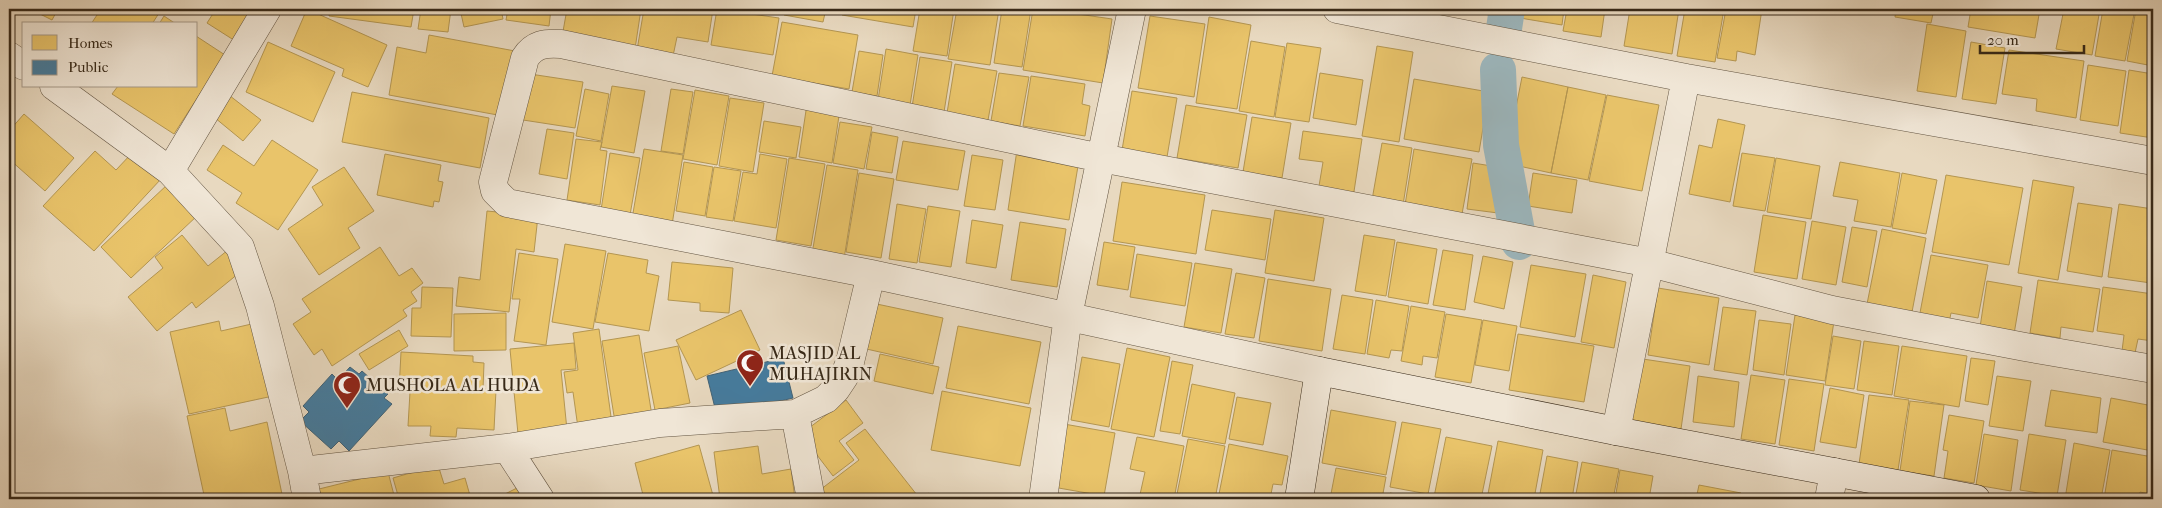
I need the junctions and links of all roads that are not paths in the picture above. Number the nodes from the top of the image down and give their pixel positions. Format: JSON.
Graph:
{"nodes":[{"id":1,"x":267,"y":9,"type":"edge"},
{"id":2,"x":1132,"y":9,"type":"edge"},
{"id":3,"x":1337,"y":9,"type":"edge"},
{"id":4,"x":1410,"y":16,"type":"edge"},
{"id":5,"x":9,"y":56,"type":"edge"},
{"id":6,"x":22,"y":65,"type":"edge"},
{"id":7,"x":1686,"y":78,"type":"junction"},
{"id":8,"x":57,"y":88,"type":"edge"},
{"id":9,"x":1101,"y":158,"type":"junction"},
{"id":10,"x":2153,"y":162,"type":"edge"},
{"id":11,"x":170,"y":171,"type":"junction"},
{"id":12,"x":1650,"y":263,"type":"junction"},
{"id":13,"x":870,"y":274,"type":"junction"},
{"id":14,"x":1068,"y":316,"type":"junction"},
{"id":15,"x":2153,"y":369,"type":"edge"},
{"id":16,"x":1319,"y":371,"type":"junction"},
{"id":17,"x":795,"y":414,"type":"junction"},
{"id":18,"x":1616,"y":431,"type":"junction"},
{"id":19,"x":507,"y":448,"type":"junction"},
{"id":20,"x":302,"y":471,"type":"junction"},
{"id":21,"x":1834,"y":472,"type":"junction"},
{"id":22,"x":1051,"y":498,"type":"edge"},
{"id":23,"x":307,"y":499,"type":"edge"},
{"id":24,"x":540,"y":499,"type":"edge"},
{"id":25,"x":811,"y":499,"type":"edge"},
{"id":26,"x":1298,"y":499,"type":"edge"},
{"id":27,"x":1829,"y":499,"type":"edge"},
{"id":28,"x":1976,"y":499,"type":"edge"}],
"edges":[{"from":1,"to":11,"type":"street"},
{"from":2,"to":9,"type":"street"},
{"from":3,"to":4,"type":"street"},
{"from":4,"to":7,"type":"street"},
{"from":5,"to":6,"type":"street"},
{"from":7,"to":10,"type":"street"},
{"from":7,"to":12,"type":"street"},
{"from":8,"to":11,"type":"street"},
{"from":9,"to":12,"type":"street"},
{"from":9,"to":13,"type":"street"},
{"from":9,"to":14,"type":"street"},
{"from":11,"to":20,"type":"street"},
{"from":12,"to":15,"type":"street"},
{"from":12,"to":18,"type":"street"},
{"from":13,"to":14,"type":"street"},
{"from":13,"to":17,"type":"street"},
{"from":14,"to":16,"type":"street"},
{"from":14,"to":22,"type":"street"},
{"from":16,"to":18,"type":"street"},
{"from":16,"to":26,"type":"street"},
{"from":17,"to":19,"type":"street"},
{"from":17,"to":25,"type":"street"},
{"from":18,"to":21,"type":"street"},
{"from":19,"to":20,"type":"street"},
{"from":19,"to":24,"type":"street"},
{"from":20,"to":23,"type":"street"},
{"from":21,"to":27,"type":"street"},
{"from":21,"to":28,"type":"street"}]}
